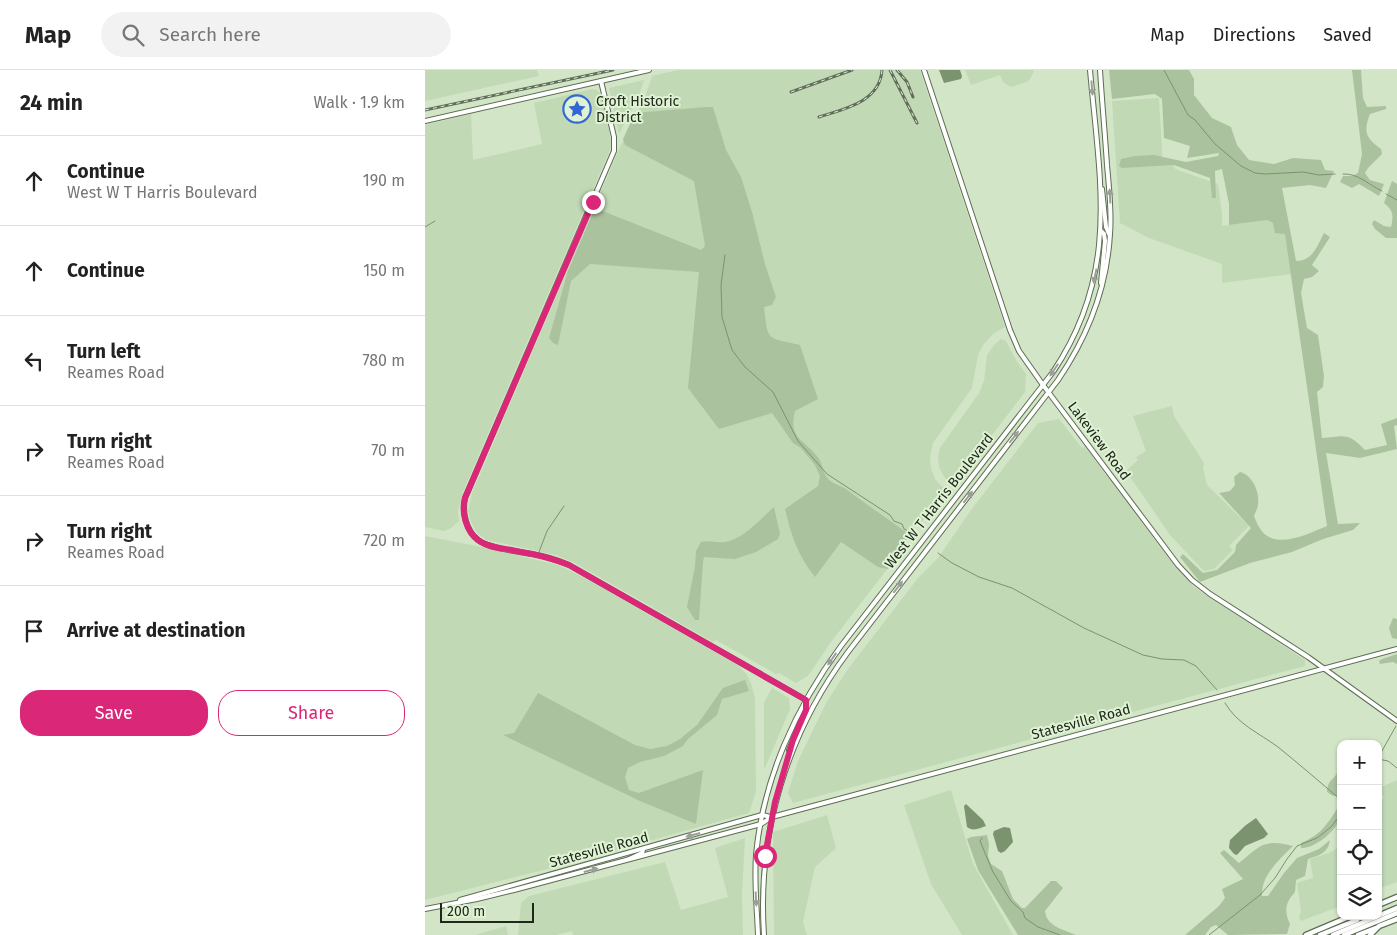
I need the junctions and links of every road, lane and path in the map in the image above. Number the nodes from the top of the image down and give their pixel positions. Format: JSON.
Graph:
{"nodes":[{"id":1,"x":649,"y":70,"type":"edge"},
{"id":2,"x":923,"y":70,"type":"edge"},
{"id":3,"x":1090,"y":70,"type":"edge"},
{"id":4,"x":1099,"y":70,"type":"edge"},
{"id":5,"x":601,"y":80,"type":"junction"},
{"id":6,"x":425,"y":121,"type":"edge"},
{"id":7,"x":1098,"y":170,"type":"junction"},
{"id":8,"x":1101,"y":231,"type":"junction"},
{"id":9,"x":1110,"y":235,"type":"junction"},
{"id":10,"x":1100,"y":296,"type":"junction"},
{"id":11,"x":1043,"y":386,"type":"junction"},
{"id":12,"x":1049,"y":393,"type":"junction"},
{"id":13,"x":1397,"y":649,"type":"edge"},
{"id":14,"x":1323,"y":669,"type":"junction"},
{"id":15,"x":806,"y":700,"type":"junction"},
{"id":16,"x":1397,"y":721,"type":"edge"},
{"id":17,"x":786,"y":767,"type":"junction"},
{"id":18,"x":763,"y":815,"type":"junction"},
{"id":19,"x":772,"y":817,"type":"junction"},
{"id":20,"x":761,"y":824,"type":"junction"},
{"id":21,"x":643,"y":850,"type":"junction"},
{"id":22,"x":631,"y":853,"type":"junction"},
{"id":23,"x":625,"y":861,"type":"junction"},
{"id":24,"x":618,"y":863,"type":"junction"},
{"id":25,"x":1397,"y":898,"type":"edge"},
{"id":26,"x":1382,"y":904,"type":"edge"},
{"id":27,"x":431,"y":907,"type":"junction"},
{"id":28,"x":1397,"y":908,"type":"edge"},
{"id":29,"x":425,"y":909,"type":"edge"},
{"id":30,"x":1397,"y":913,"type":"edge"},
{"id":31,"x":1382,"y":914,"type":"edge"},
{"id":32,"x":1397,"y":919,"type":"edge"},
{"id":33,"x":1342,"y":920,"type":"edge"},
{"id":34,"x":1357,"y":920,"type":"edge"},
{"id":35,"x":1369,"y":920,"type":"edge"},
{"id":36,"x":1379,"y":926,"type":"junction"},
{"id":37,"x":758,"y":935,"type":"edge"},
{"id":38,"x":764,"y":935,"type":"edge"},
{"id":39,"x":1306,"y":935,"type":"edge"},
{"id":40,"x":1320,"y":935,"type":"edge"},
{"id":41,"x":1333,"y":935,"type":"edge"},
{"id":42,"x":1344,"y":935,"type":"edge"},
{"id":43,"x":1358,"y":935,"type":"edge"},
{"id":44,"x":1370,"y":935,"type":"edge"}],
"edges":[{"from":1,"to":5,"type":"main road"},
{"from":2,"to":11,"type":"main road","name":"Lakeview Road"},
{"from":3,"to":7,"type":"main road","name":"West W T Harris Boulevard","one_way":true},
{"from":9,"to":4,"type":"main road","name":"West W T Harris Boulevard","one_way":true},
{"from":5,"to":6,"type":"main road"},
{"from":5,"to":15,"type":"main road"},
{"from":7,"to":8,"type":"main road","name":"West W T Harris Boulevard"},
{"from":7,"to":9,"type":"main road"},
{"from":8,"to":10,"type":"main road"},
{"from":8,"to":11,"type":"main road","name":"West W T Harris Boulevard","one_way":true},
{"from":9,"to":10,"type":"main road","name":"West W T Harris Boulevard"},
{"from":10,"to":12,"type":"main road","name":"West W T Harris Boulevard"},
{"from":11,"to":12,"type":"main road","name":"Lakeview Road"},
{"from":11,"to":15,"type":"main road","name":"West W T Harris Boulevard","one_way":true},
{"from":12,"to":14,"type":"main road","name":"Lakeview Road"},
{"from":17,"to":12,"type":"main road","name":"West W T Harris Boulevard","one_way":true},
{"from":13,"to":14,"type":"main road","name":"Statesville Road"},
{"from":14,"to":16,"type":"main road","name":"Lakeview Road"},
{"from":14,"to":19,"type":"main road","name":"Statesville Road"},
{"from":15,"to":17,"type":"main road"},
{"from":15,"to":18,"type":"main road","name":"West W T Harris Boulevard"},
{"from":17,"to":19,"type":"main road","name":"West W T Harris Boulevard"},
{"from":18,"to":19,"type":"main road","name":"Statesville Road"},
{"from":18,"to":20,"type":"main road","name":"West W T Harris Boulevard"},
{"from":18,"to":21,"type":"main road","name":"Statesville Road","one_way":true},
{"from":19,"to":20,"type":"main road","name":"Statesville Road"},
{"from":19,"to":38,"type":"main road","name":"West W T Harris Boulevard"},
{"from":20,"to":23,"type":"main road","name":"Statesville Road"},
{"from":20,"to":37,"type":"main road","name":"West W T Harris Boulevard","one_way":true},
{"from":21,"to":22,"type":"main road","name":"Statesville Road"},
{"from":21,"to":23,"type":"main road"},
{"from":22,"to":24,"type":"main road"},
{"from":22,"to":27,"type":"main road","name":"Statesville Road"},
{"from":23,"to":24,"type":"main road","name":"Statesville Road"},
{"from":27,"to":24,"type":"main road","name":"Statesville Road","one_way":true},
{"from":25,"to":26,"type":"highway"},
{"from":27,"to":29,"type":"main road","name":"Statesville Road"},
{"from":28,"to":31,"type":"highway"},
{"from":30,"to":42,"type":"highway"},
{"from":32,"to":36,"type":"highway"},
{"from":33,"to":39,"type":"highway"},
{"from":34,"to":40,"type":"highway"},
{"from":35,"to":41,"type":"highway"},
{"from":36,"to":43,"type":"highway"},
{"from":36,"to":44,"type":"highway"}]}
